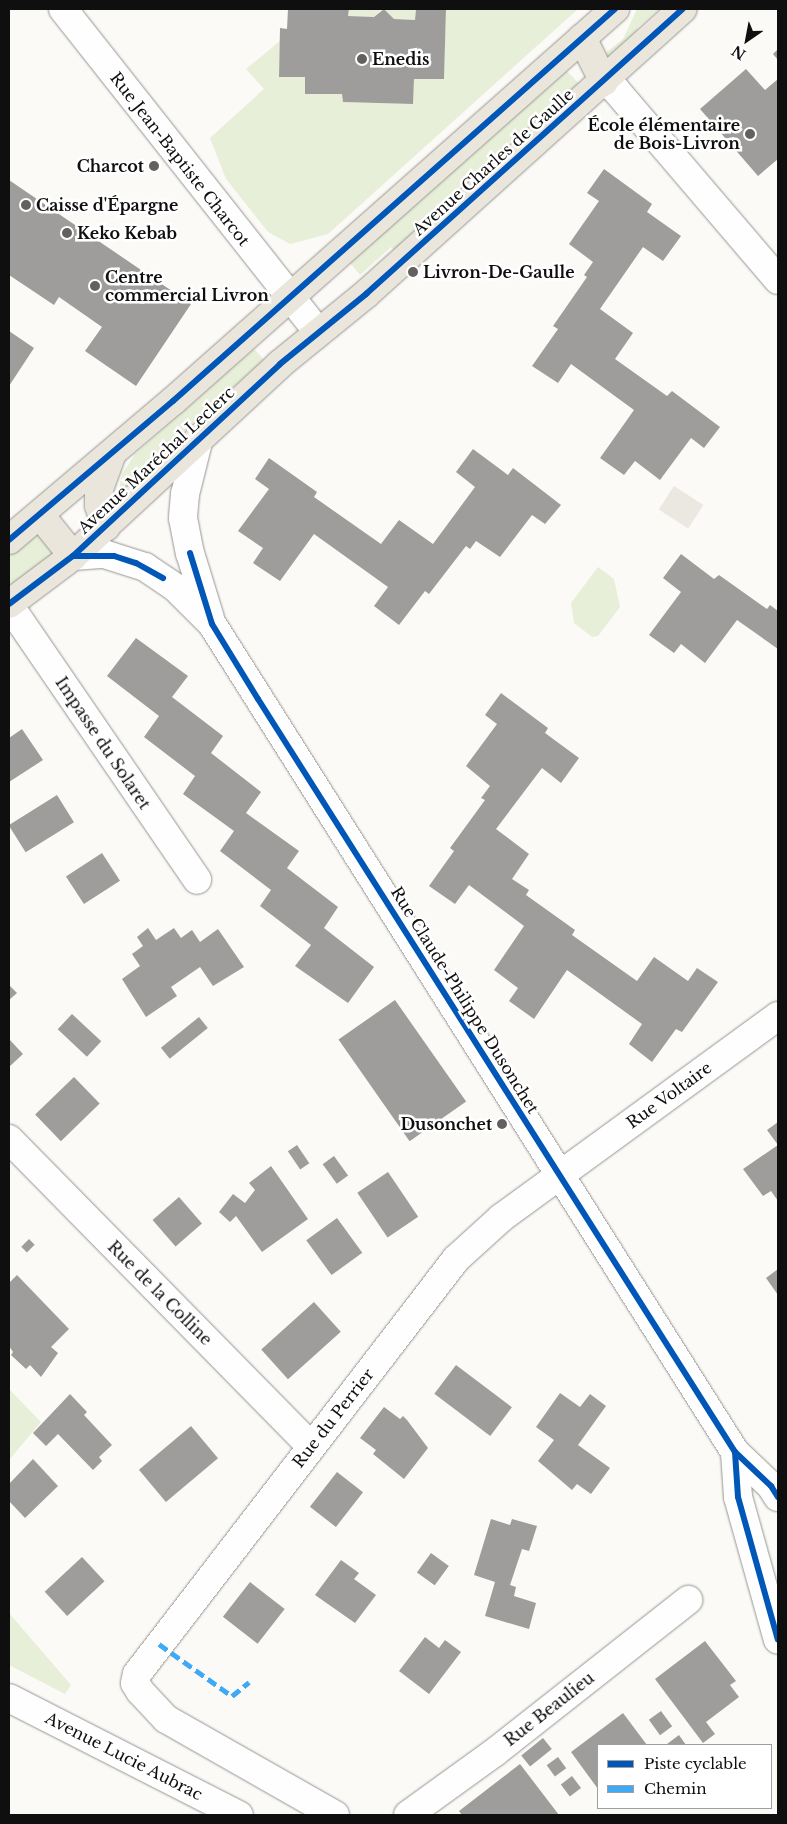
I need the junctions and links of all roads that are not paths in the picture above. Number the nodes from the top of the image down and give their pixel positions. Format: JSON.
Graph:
{"nodes":[{"id":1,"x":63,"y":9,"type":"edge"},
{"id":2,"x":615,"y":9,"type":"edge"},
{"id":3,"x":682,"y":9,"type":"edge"},
{"id":4,"x":582,"y":38,"type":"junction"},
{"id":5,"x":604,"y":82,"type":"junction"},
{"id":6,"x":778,"y":280,"type":"edge"},
{"id":7,"x":288,"y":296,"type":"junction"},
{"id":8,"x":317,"y":332,"type":"junction"},
{"id":9,"x":199,"y":438,"type":"junction"},
{"id":10,"x":114,"y":452,"type":"junction"},
{"id":11,"x":40,"y":515,"type":"junction"},
{"id":12,"x":106,"y":527,"type":"junction"},
{"id":13,"x":9,"y":540,"type":"edge"},
{"id":14,"x":73,"y":556,"type":"junction"},
{"id":15,"x":145,"y":567,"type":"junction"},
{"id":16,"x":9,"y":604,"type":"edge"},
{"id":17,"x":212,"y":624,"type":"junction"},
{"id":18,"x":197,"y":880,"type":"dead end"},
{"id":19,"x":778,"y":1016,"type":"edge"},
{"id":20,"x":9,"y":1139,"type":"edge"},
{"id":21,"x":560,"y":1176,"type":"junction"},
{"id":22,"x":311,"y":1446,"type":"junction"},
{"id":23,"x":735,"y":1452,"type":"junction"},
{"id":24,"x":778,"y":1497,"type":"edge"},
{"id":25,"x":688,"y":1600,"type":"dead end"},
{"id":26,"x":778,"y":1640,"type":"edge"},
{"id":27,"x":9,"y":1698,"type":"edge"},
{"id":28,"x":239,"y":1815,"type":"edge"},
{"id":29,"x":335,"y":1815,"type":"edge"},
{"id":30,"x":408,"y":1815,"type":"edge"}],
"edges":[{"from":1,"to":7,"type":"street","name":"Rue Jean-Baptiste Charcot"},
{"from":2,"to":4,"type":"main road","name":"Avenue Charles de Gaulle"},
{"from":3,"to":5,"type":"main road","name":"Avenue Charles de Gaulle"},
{"from":4,"to":5,"type":"main road"},
{"from":4,"to":7,"type":"main road","name":"Avenue Charles de Gaulle"},
{"from":5,"to":6,"type":"street"},
{"from":5,"to":8,"type":"main road","name":"Avenue Charles de Gaulle"},
{"from":7,"to":8,"type":"street","name":"Rue Jean-Baptiste Charcot"},
{"from":7,"to":10,"type":"main road","name":"Avenue Maréchal Leclerc"},
{"from":8,"to":9,"type":"main road","name":"Avenue Maréchal Leclerc"},
{"from":9,"to":12,"type":"main road","name":"Avenue Maréchal Leclerc"},
{"from":9,"to":17,"type":"street","name":"Rue Claude-Philippe Dusonchet"},
{"from":10,"to":11,"type":"main road","name":"Avenue Maréchal Leclerc"},
{"from":10,"to":12,"type":"main road"},
{"from":11,"to":13,"type":"main road","name":"Avenue Maréchal Leclerc"},
{"from":11,"to":14,"type":"main road"},
{"from":12,"to":14,"type":"main road","name":"Avenue Maréchal Leclerc"},
{"from":12,"to":15,"type":"street","name":"Rue Claude-Philippe Dusonchet"},
{"from":14,"to":15,"type":"street","name":"Rue Claude-Philippe Dusonchet"},
{"from":14,"to":16,"type":"main road","name":"Avenue Maréchal Leclerc"},
{"from":15,"to":17,"type":"street","name":"Rue Claude-Philippe Dusonchet"},
{"from":16,"to":18,"type":"street","name":"Impasse du Solaret"},
{"from":17,"to":21,"type":"street","name":"Rue Claude-Philippe Dusonchet"},
{"from":19,"to":21,"type":"street","name":"Rue Voltaire"},
{"from":20,"to":22,"type":"street","name":"Rue de la Colline"},
{"from":21,"to":22,"type":"street","name":"Rue du Perrier"},
{"from":21,"to":23,"type":"street","name":"Rue Claude-Philippe Dusonchet"},
{"from":22,"to":29,"type":"street","name":"Rue du Perrier"},
{"from":23,"to":24,"type":"street","name":"Rue Claude-Philippe Dusonchet"},
{"from":23,"to":26,"type":"street","name":"Rue Claude-Philippe Dusonchet"},
{"from":25,"to":30,"type":"street","name":"Rue Beaulieu"},
{"from":27,"to":28,"type":"street","name":"Avenue Lucie Aubrac"}]}
